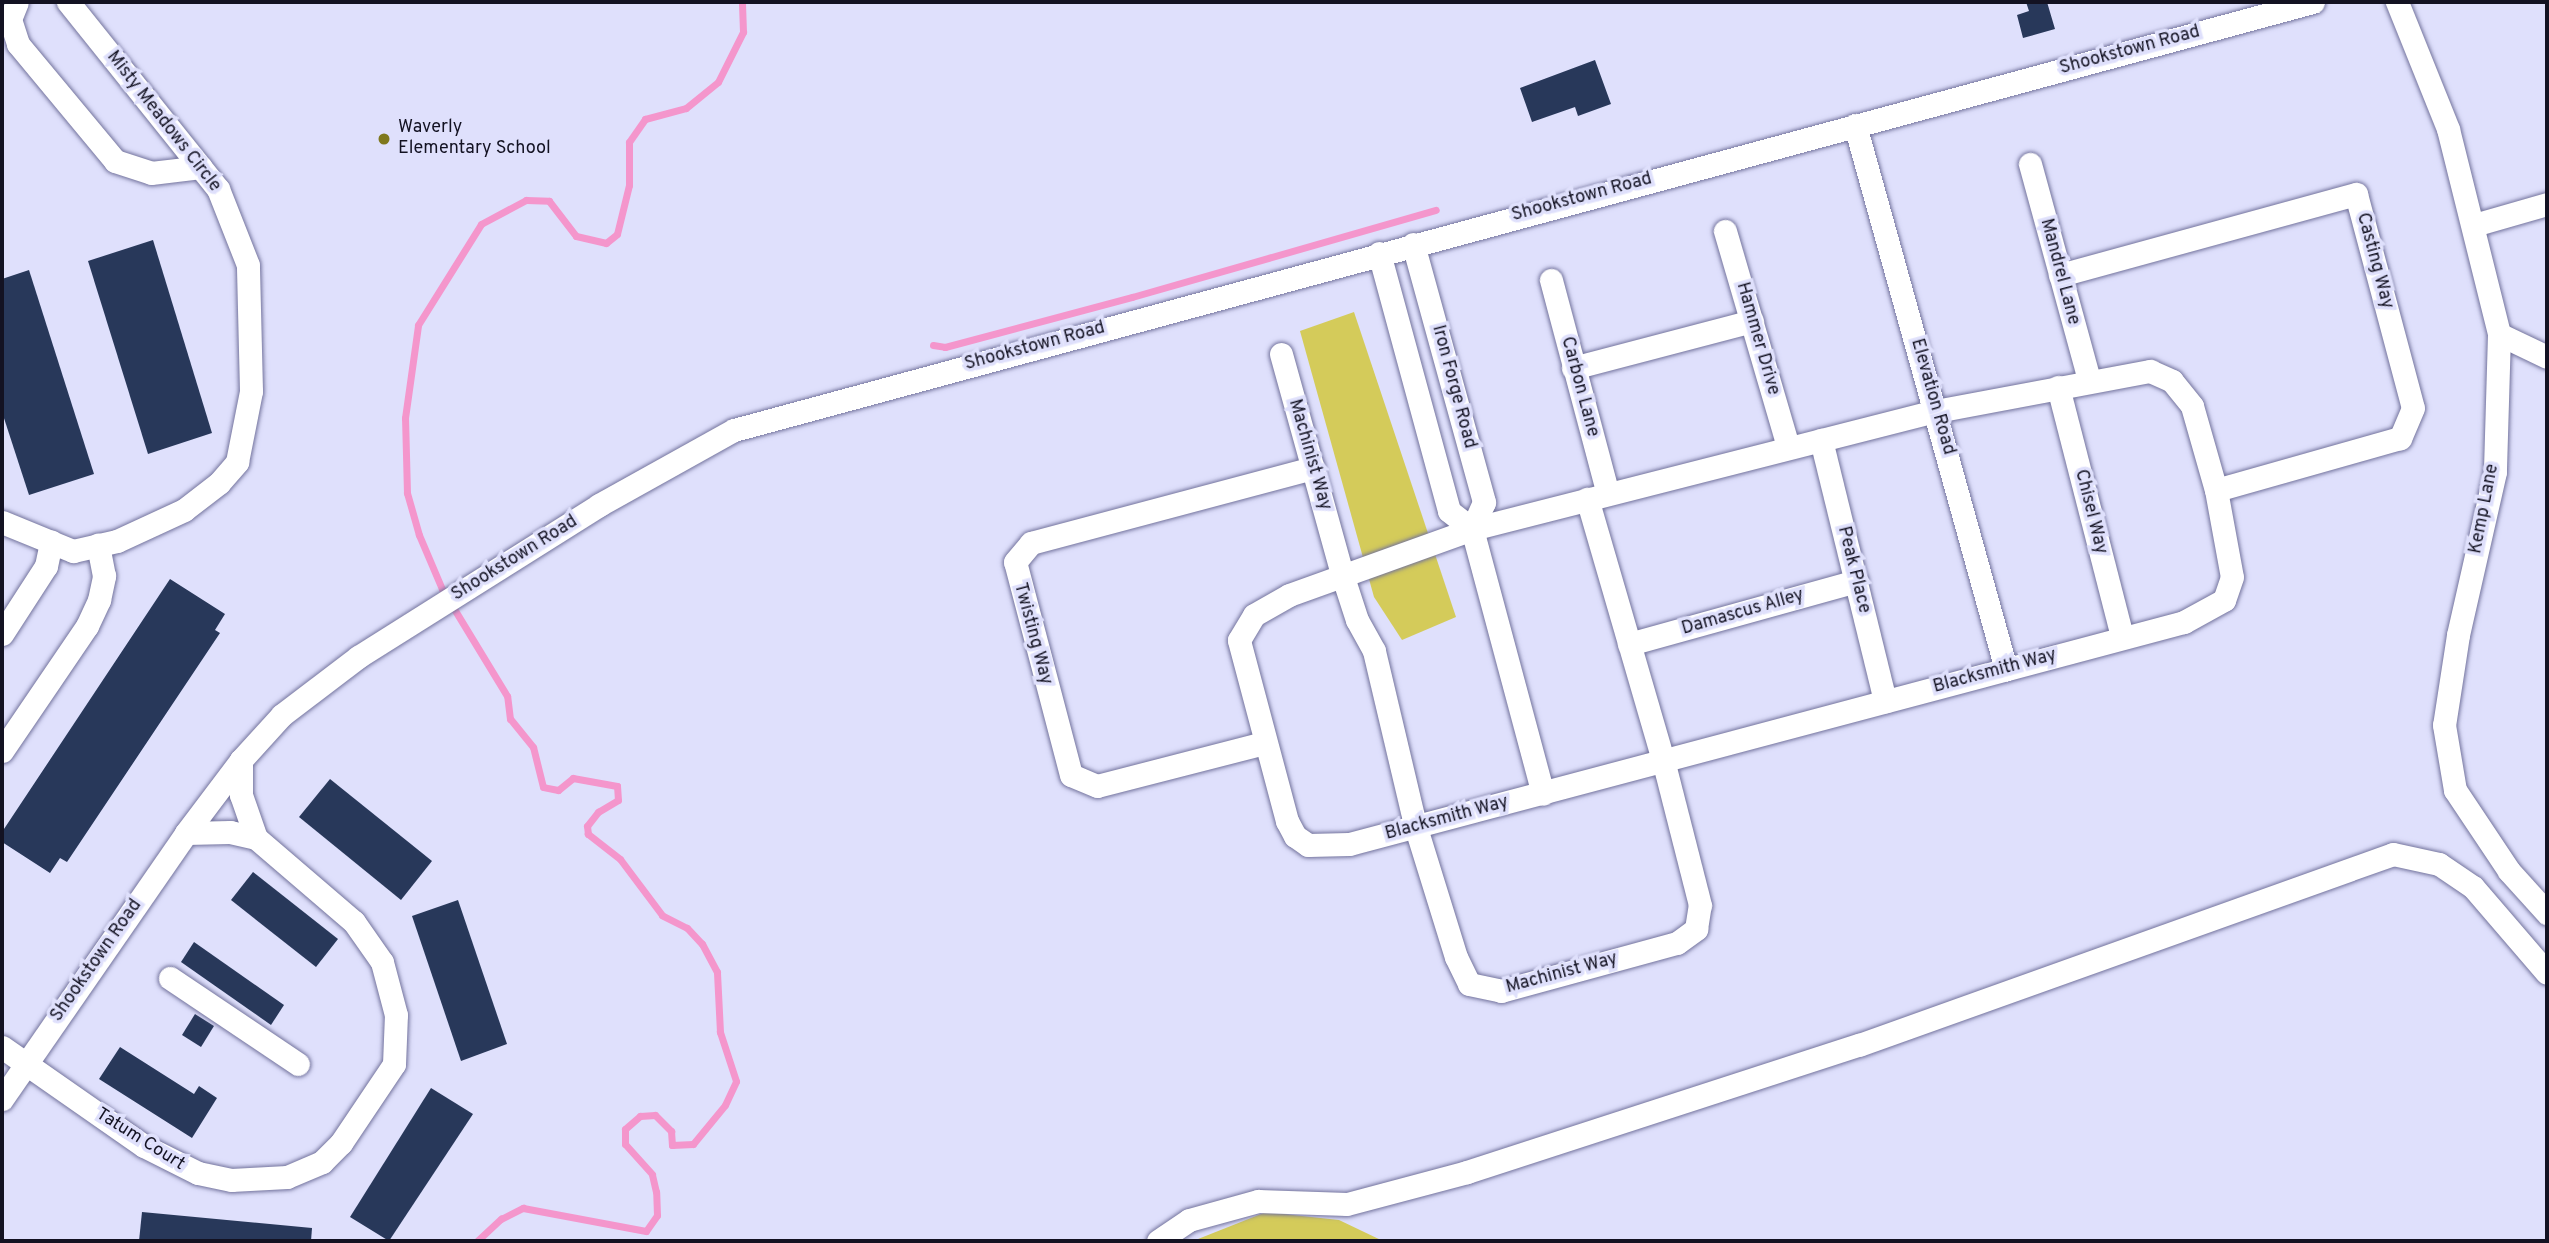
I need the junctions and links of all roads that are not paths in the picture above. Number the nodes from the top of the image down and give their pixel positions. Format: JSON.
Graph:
{"nodes":[{"id":1,"x":17,"y":2,"type":"edge"},
{"id":2,"x":68,"y":2,"type":"edge"},
{"id":3,"x":2313,"y":2,"type":"edge"},
{"id":4,"x":2397,"y":2,"type":"edge"},
{"id":5,"x":1855,"y":125,"type":"junction"},
{"id":6,"x":2029,"y":164,"type":"dead end"},
{"id":7,"x":201,"y":167,"type":"junction"},
{"id":8,"x":2547,"y":204,"type":"edge"},
{"id":9,"x":2474,"y":225,"type":"junction"},
{"id":10,"x":1725,"y":231,"type":"dead end"},
{"id":11,"x":1413,"y":244,"type":"junction"},
{"id":12,"x":1379,"y":253,"type":"junction"},
{"id":13,"x":2060,"y":275,"type":"junction"},
{"id":14,"x":1551,"y":280,"type":"dead end"},
{"id":15,"x":1752,"y":321,"type":"junction"},
{"id":16,"x":2499,"y":334,"type":"junction"},
{"id":17,"x":1281,"y":354,"type":"dead end"},
{"id":18,"x":2547,"y":357,"type":"edge"},
{"id":19,"x":1573,"y":368,"type":"junction"},
{"id":20,"x":2089,"y":380,"type":"junction"},
{"id":21,"x":2058,"y":387,"type":"junction"},
{"id":22,"x":1936,"y":411,"type":"junction"},
{"id":23,"x":1821,"y":439,"type":"junction"},
{"id":24,"x":1788,"y":447,"type":"junction"},
{"id":25,"x":1313,"y":468,"type":"junction"},
{"id":26,"x":2216,"y":490,"type":"junction"},
{"id":27,"x":1598,"y":497,"type":"junction"},
{"id":28,"x":2,"y":522,"type":"edge"},
{"id":29,"x":1472,"y":529,"type":"junction"},
{"id":30,"x":51,"y":542,"type":"junction"},
{"id":31,"x":98,"y":545,"type":"junction"},
{"id":32,"x":1343,"y":577,"type":"junction"},
{"id":33,"x":1856,"y":581,"type":"junction"},
{"id":34,"x":2,"y":634,"type":"edge"},
{"id":35,"x":2122,"y":637,"type":"junction"},
{"id":36,"x":1629,"y":644,"type":"junction"},
{"id":37,"x":2006,"y":669,"type":"junction"},
{"id":38,"x":1885,"y":701,"type":"junction"},
{"id":39,"x":1264,"y":743,"type":"junction"},
{"id":40,"x":2,"y":751,"type":"edge"},
{"id":41,"x":241,"y":760,"type":"junction"},
{"id":42,"x":1663,"y":760,"type":"junction"},
{"id":43,"x":1543,"y":794,"type":"junction"},
{"id":44,"x":1416,"y":828,"type":"junction"},
{"id":45,"x":186,"y":833,"type":"junction"},
{"id":46,"x":256,"y":838,"type":"junction"},
{"id":47,"x":2547,"y":913,"type":"edge"},
{"id":48,"x":2547,"y":974,"type":"edge"},
{"id":49,"x":170,"y":978,"type":"dead end"},
{"id":50,"x":2,"y":1047,"type":"edge"},
{"id":51,"x":25,"y":1064,"type":"junction"},
{"id":52,"x":298,"y":1064,"type":"dead end"},
{"id":53,"x":2,"y":1099,"type":"edge"},
{"id":54,"x":1158,"y":1241,"type":"edge"}],
"edges":[{"from":1,"to":7,"type":"street"},
{"from":2,"to":7,"type":"street","name":"Misty Meadows Circle"},
{"from":3,"to":5,"type":"street","name":"Shookstown Road"},
{"from":4,"to":9,"type":"street","name":"Kemp Lane"},
{"from":5,"to":11,"type":"street","name":"Shookstown Road"},
{"from":5,"to":22,"type":"street","name":"Elevation Road"},
{"from":6,"to":13,"type":"street","name":"Mandrel Lane"},
{"from":7,"to":31,"type":"street","name":"Misty Meadows Circle"},
{"from":8,"to":9,"type":"street"},
{"from":9,"to":16,"type":"street","name":"Kemp Lane"},
{"from":10,"to":15,"type":"street","name":"Hammer Drive"},
{"from":11,"to":12,"type":"street","name":"Shookstown Road"},
{"from":11,"to":29,"type":"street","name":"Iron Forge Road"},
{"from":12,"to":29,"type":"street","name":"Iron Forge Road"},
{"from":12,"to":41,"type":"street","name":"Shookstown Road"},
{"from":13,"to":20,"type":"street","name":"Mandrel Lane"},
{"from":13,"to":26,"type":"street","name":"Casting Way"},
{"from":14,"to":19,"type":"street","name":"Carbon Lane"},
{"from":15,"to":19,"type":"street"},
{"from":15,"to":24,"type":"street","name":"Hammer Drive"},
{"from":16,"to":18,"type":"street"},
{"from":16,"to":47,"type":"street","name":"Kemp Lane"},
{"from":17,"to":25,"type":"street","name":"Machinist Way"},
{"from":19,"to":27,"type":"street","name":"Carbon Lane"},
{"from":20,"to":21,"type":"street","name":"Blacksmith Way"},
{"from":20,"to":26,"type":"street","name":"Blacksmith Way"},
{"from":21,"to":22,"type":"street","name":"Blacksmith Way"},
{"from":21,"to":35,"type":"street","name":"Chisel Way"},
{"from":22,"to":23,"type":"street","name":"Blacksmith Way"},
{"from":22,"to":37,"type":"street","name":"Elevation Road"},
{"from":23,"to":24,"type":"street","name":"Blacksmith Way"},
{"from":23,"to":33,"type":"street","name":"Peak Place"},
{"from":24,"to":27,"type":"street","name":"Blacksmith Way"},
{"from":25,"to":32,"type":"street","name":"Machinist Way"},
{"from":25,"to":39,"type":"street","name":"Twisting Way"},
{"from":26,"to":35,"type":"street","name":"Blacksmith Way"},
{"from":27,"to":29,"type":"street","name":"Blacksmith Way"},
{"from":27,"to":36,"type":"street","name":"Machinist Way"},
{"from":28,"to":30,"type":"street","name":"Misty Meadows Circle"},
{"from":29,"to":32,"type":"street","name":"Blacksmith Way"},
{"from":29,"to":43,"type":"street"},
{"from":30,"to":31,"type":"street","name":"Misty Meadows Circle"},
{"from":30,"to":34,"type":"street"},
{"from":31,"to":40,"type":"street"},
{"from":32,"to":39,"type":"street","name":"Blacksmith Way"},
{"from":32,"to":44,"type":"street","name":"Machinist Way"},
{"from":33,"to":36,"type":"street","name":"Damascus Alley"},
{"from":33,"to":38,"type":"street","name":"Peak Place"},
{"from":35,"to":37,"type":"street","name":"Blacksmith Way"},
{"from":36,"to":42,"type":"street","name":"Machinist Way"},
{"from":37,"to":38,"type":"street","name":"Blacksmith Way"},
{"from":38,"to":42,"type":"street","name":"Blacksmith Way"},
{"from":39,"to":44,"type":"street","name":"Blacksmith Way"},
{"from":41,"to":45,"type":"street","name":"Shookstown Road"},
{"from":41,"to":46,"type":"street"},
{"from":42,"to":43,"type":"street","name":"Blacksmith Way"},
{"from":42,"to":44,"type":"street","name":"Machinist Way"},
{"from":43,"to":44,"type":"street","name":"Blacksmith Way"},
{"from":45,"to":46,"type":"street","name":"Tatum Court"},
{"from":45,"to":51,"type":"street","name":"Shookstown Road"},
{"from":46,"to":51,"type":"street","name":"Tatum Court"},
{"from":48,"to":54,"type":"street"},
{"from":49,"to":52,"type":"street"},
{"from":50,"to":51,"type":"street","name":"Tatum Court"},
{"from":51,"to":53,"type":"street","name":"Shookstown Road"}]}
